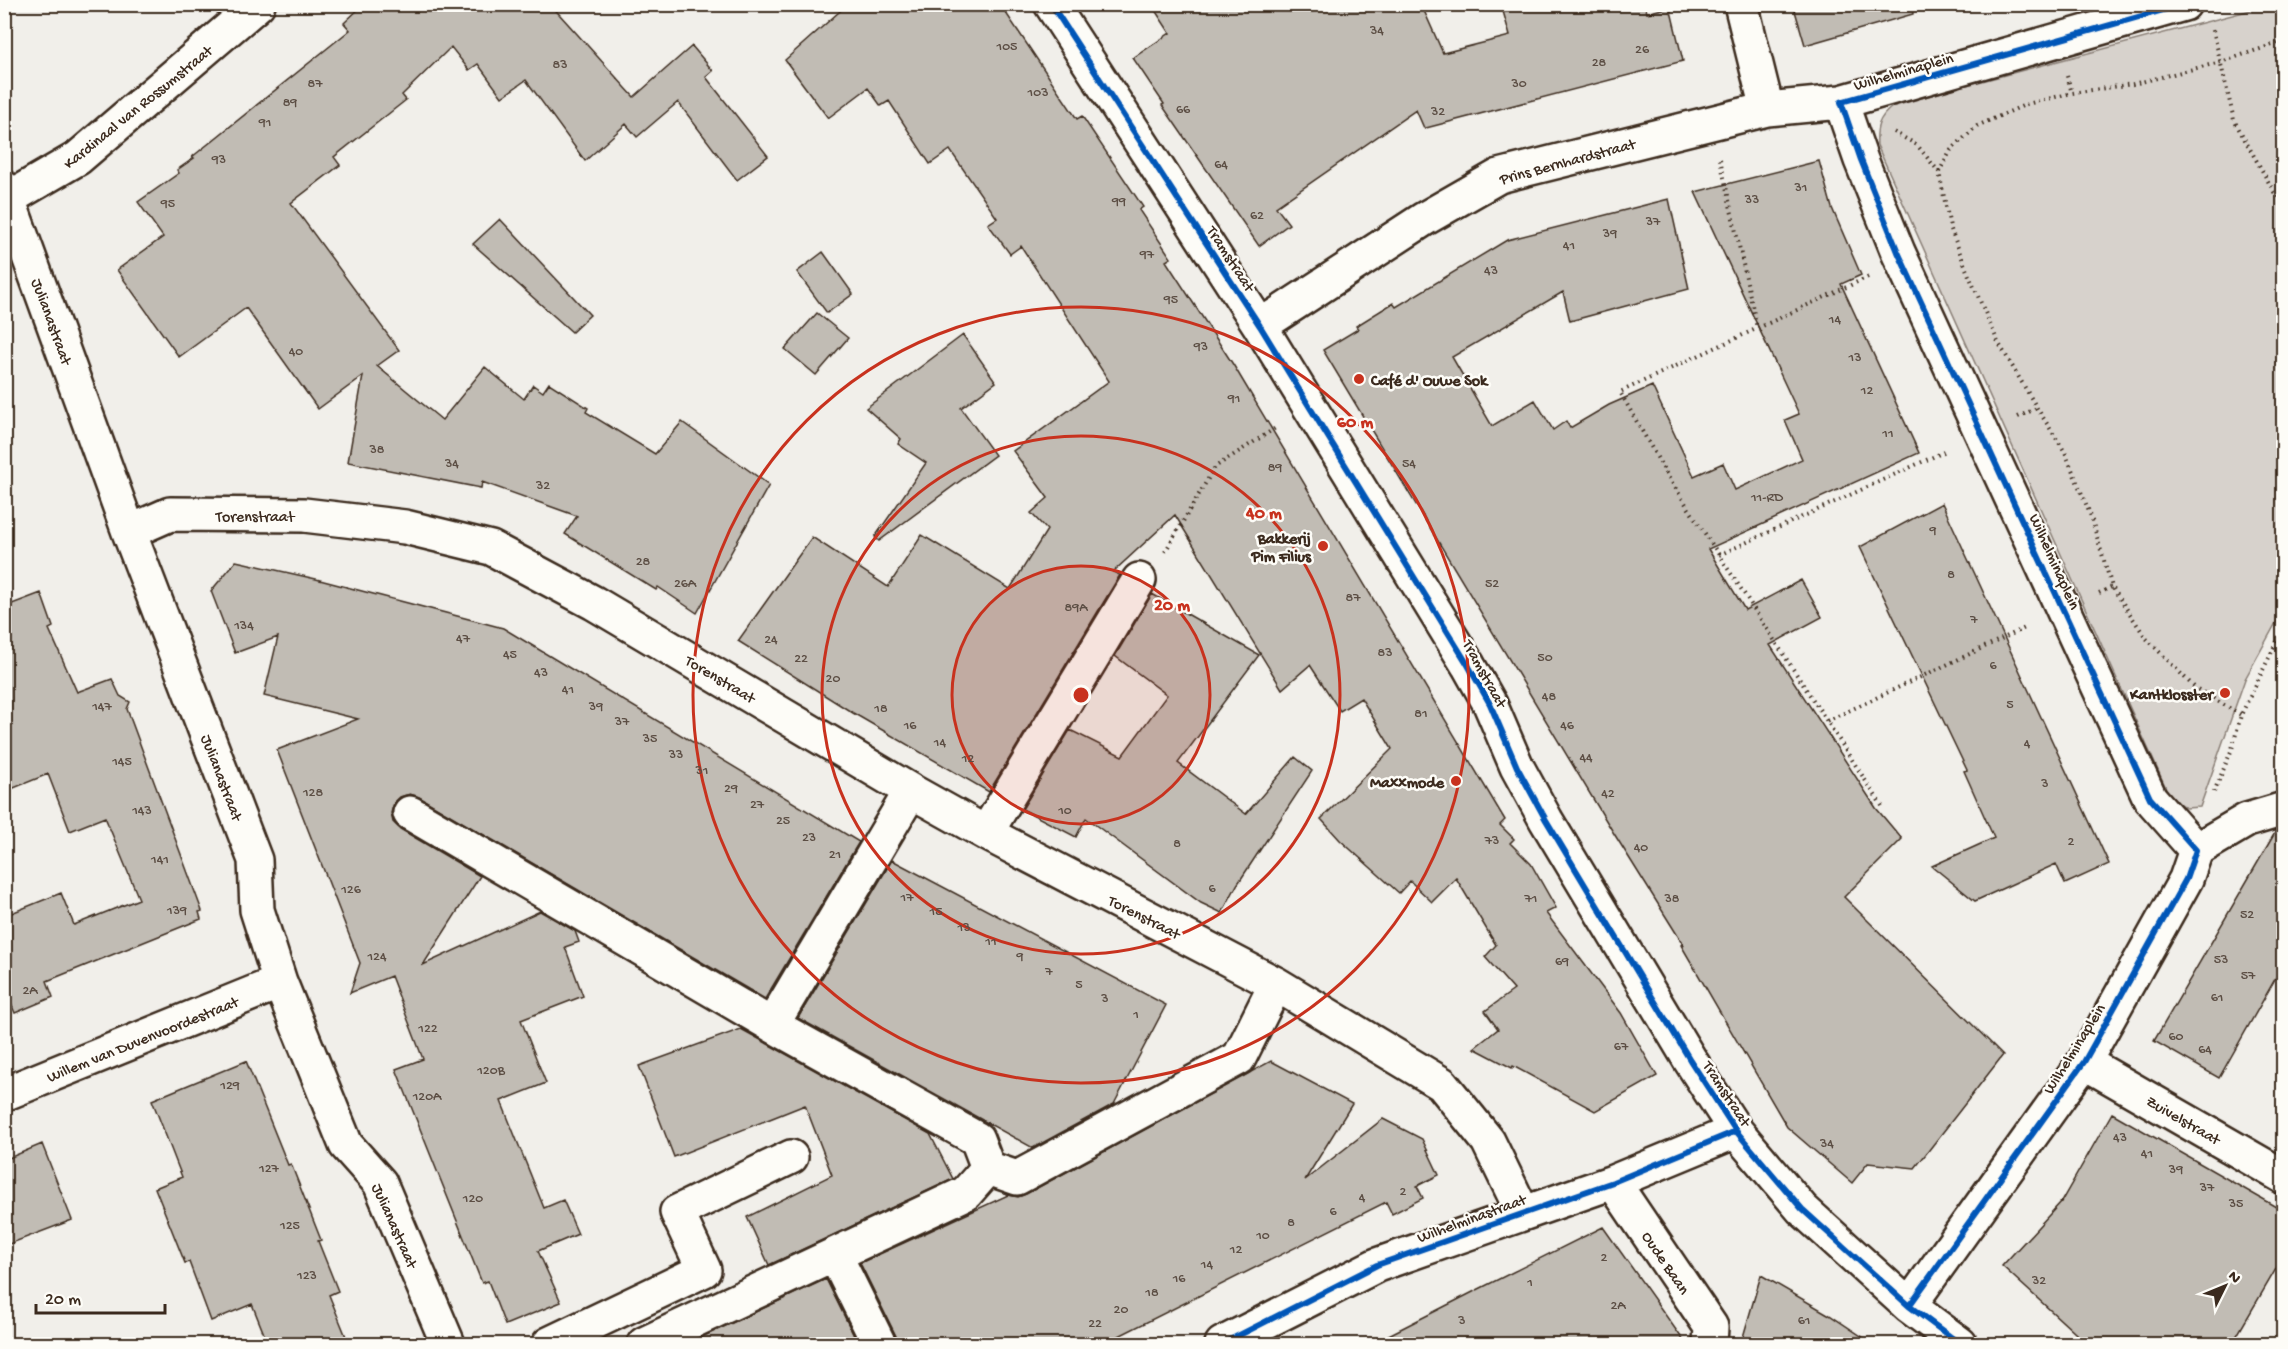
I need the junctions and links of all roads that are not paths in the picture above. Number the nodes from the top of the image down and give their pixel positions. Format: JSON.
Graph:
{"nodes":[{"id":1,"x":258,"y":4,"type":"edge"},
{"id":2,"x":1051,"y":4,"type":"edge"},
{"id":3,"x":1741,"y":4,"type":"edge"},
{"id":4,"x":2184,"y":4,"type":"edge"},
{"id":5,"x":1841,"y":102,"type":"junction"},
{"id":6,"x":1767,"y":109,"type":"junction"},
{"id":7,"x":6,"y":196,"type":"edge"},
{"id":8,"x":1260,"y":326,"type":"junction"},
{"id":9,"x":129,"y":532,"type":"junction"},
{"id":10,"x":1139,"y":580,"type":"road end"},
{"id":11,"x":911,"y":791,"type":"junction"},
{"id":12,"x":2283,"y":809,"type":"edge"},
{"id":13,"x":410,"y":813,"type":"dead end"},
{"id":14,"x":986,"y":833,"type":"junction"},
{"id":15,"x":2196,"y":850,"type":"junction"},
{"id":16,"x":280,"y":982,"type":"junction"},
{"id":17,"x":1276,"y":984,"type":"junction"},
{"id":18,"x":772,"y":1025,"type":"junction"},
{"id":19,"x":2084,"y":1062,"type":"junction"},
{"id":20,"x":4,"y":1094,"type":"edge"},
{"id":21,"x":1736,"y":1131,"type":"junction"},
{"id":22,"x":791,"y":1157,"type":"dead end"},
{"id":23,"x":988,"y":1168,"type":"junction"},
{"id":24,"x":2283,"y":1177,"type":"edge"},
{"id":25,"x":1613,"y":1182,"type":"junction"},
{"id":26,"x":1523,"y":1213,"type":"junction"},
{"id":27,"x":835,"y":1255,"type":"junction"},
{"id":28,"x":1909,"y":1306,"type":"junction"},
{"id":29,"x":448,"y":1344,"type":"edge"},
{"id":30,"x":549,"y":1344,"type":"edge"},
{"id":31,"x":644,"y":1344,"type":"edge"},
{"id":32,"x":879,"y":1344,"type":"edge"},
{"id":33,"x":1222,"y":1344,"type":"edge"},
{"id":34,"x":1710,"y":1344,"type":"edge"},
{"id":35,"x":1960,"y":1344,"type":"edge"}],
"edges":[{"from":1,"to":7,"type":"street","name":"Kardinaal van Rossumstraat"},
{"from":2,"to":8,"type":"street","name":"Tramstraat"},
{"from":3,"to":6,"type":"street"},
{"from":4,"to":5,"type":"street","name":"Wilhelminaplein"},
{"from":5,"to":6,"type":"street","name":"Prins Bernhardstraat"},
{"from":5,"to":15,"type":"street","name":"Wilhelminaplein"},
{"from":6,"to":8,"type":"street","name":"Prins Bernhardstraat"},
{"from":7,"to":9,"type":"street","name":"Julianastraat"},
{"from":8,"to":21,"type":"street","name":"Tramstraat"},
{"from":9,"to":11,"type":"street","name":"Torenstraat"},
{"from":9,"to":16,"type":"street","name":"Julianastraat"},
{"from":10,"to":14,"type":"street"},
{"from":11,"to":14,"type":"street","name":"Torenstraat"},
{"from":11,"to":18,"type":"street"},
{"from":12,"to":15,"type":"street"},
{"from":13,"to":18,"type":"street"},
{"from":14,"to":17,"type":"street","name":"Torenstraat"},
{"from":15,"to":19,"type":"street","name":"Wilhelminaplein"},
{"from":16,"to":20,"type":"street","name":"Willem van Duvenvoordestraat"},
{"from":16,"to":29,"type":"street","name":"Julianastraat"},
{"from":17,"to":23,"type":"street"},
{"from":17,"to":26,"type":"street","name":"Torenstraat"},
{"from":18,"to":23,"type":"street"},
{"from":19,"to":24,"type":"street","name":"Zuivelstraat"},
{"from":19,"to":28,"type":"street","name":"Wilhelminaplein"},
{"from":21,"to":25,"type":"street","name":"Wilhelminastraat"},
{"from":21,"to":28,"type":"street","name":"Tramstraat"},
{"from":22,"to":30,"type":"street"},
{"from":23,"to":27,"type":"street"},
{"from":25,"to":26,"type":"street","name":"Wilhelminastraat"},
{"from":25,"to":34,"type":"street","name":"Oude Baan"},
{"from":26,"to":33,"type":"street","name":"Wilhelminastraat"},
{"from":27,"to":31,"type":"street"},
{"from":27,"to":32,"type":"street"},
{"from":28,"to":35,"type":"street","name":"Tramstraat"}]}
